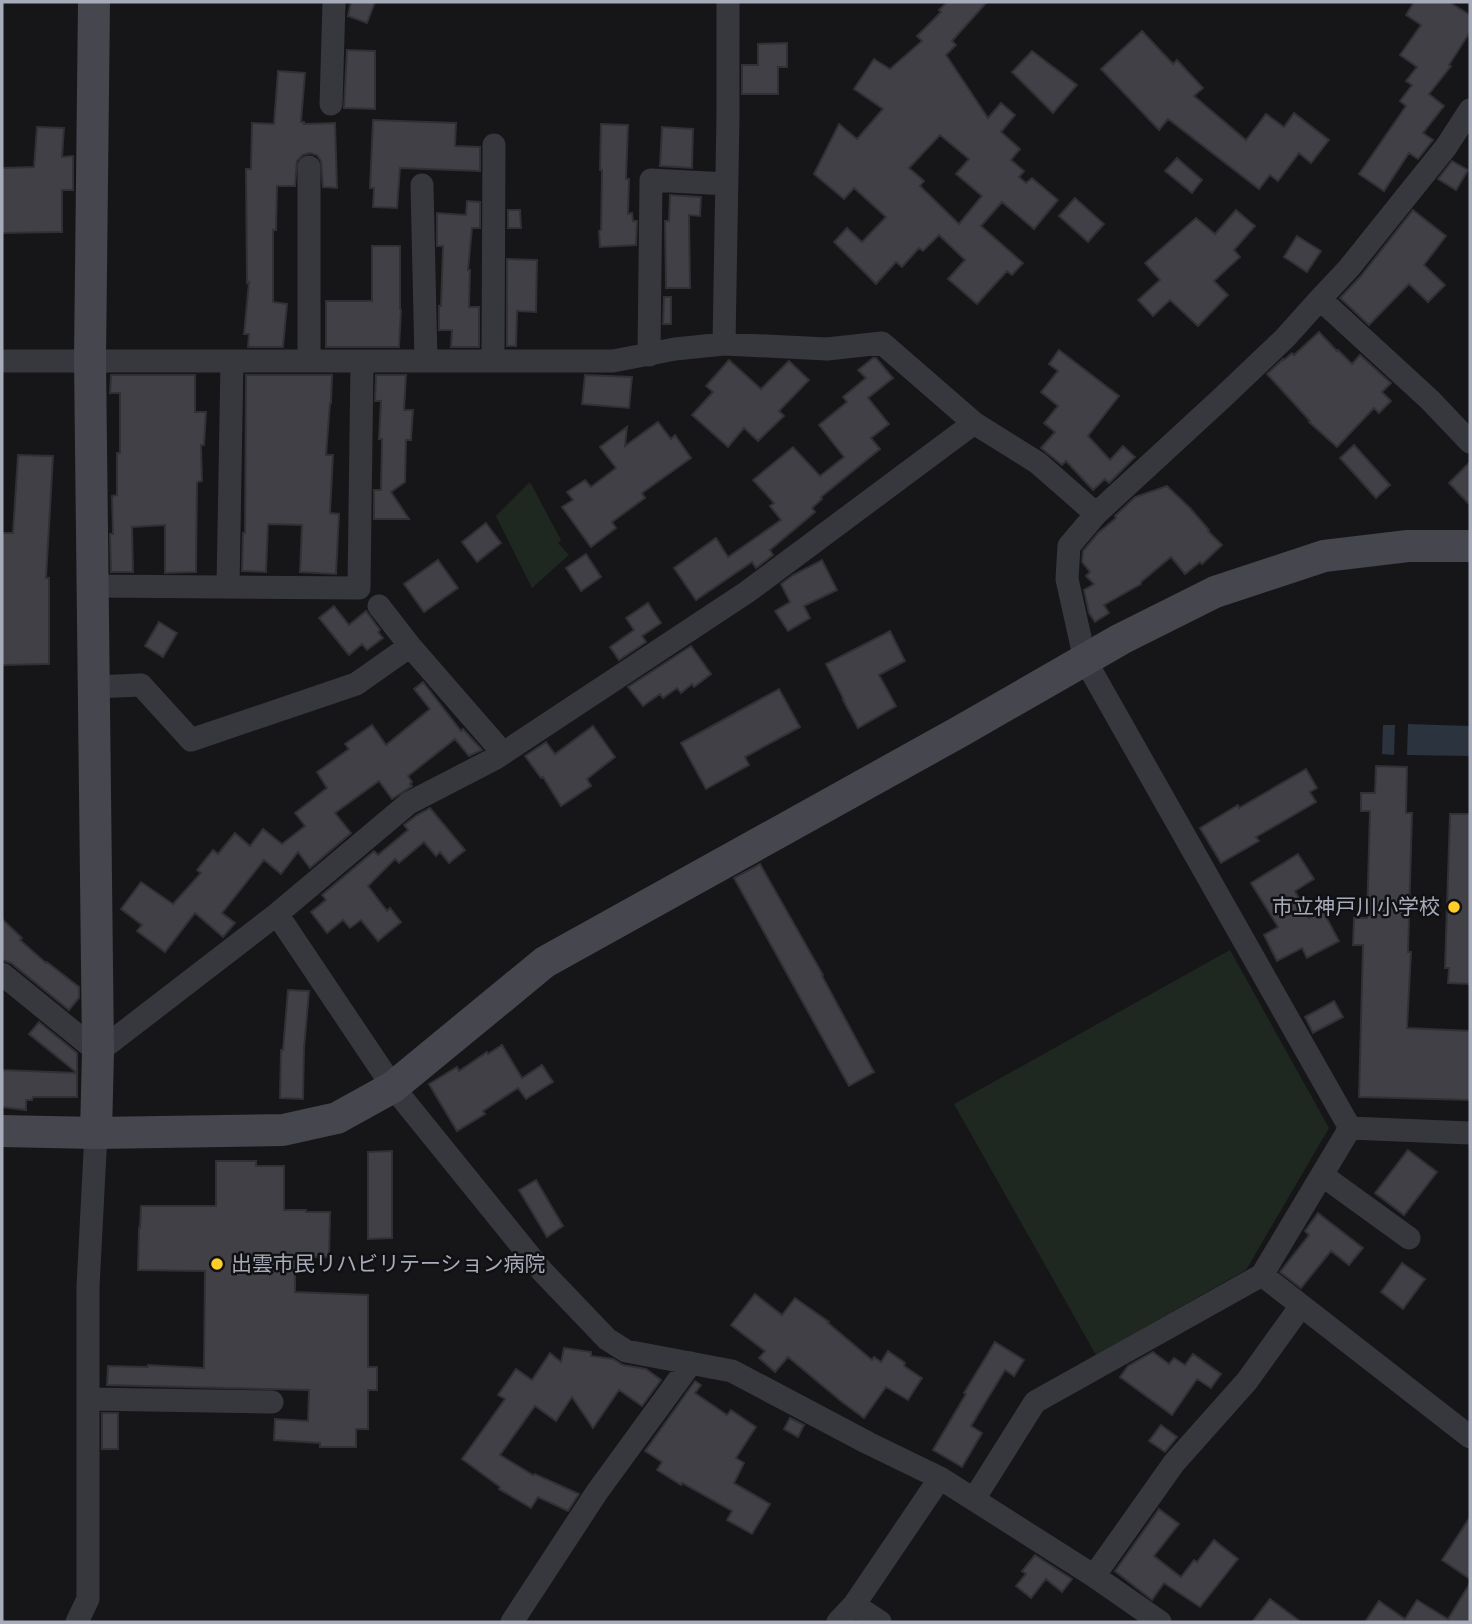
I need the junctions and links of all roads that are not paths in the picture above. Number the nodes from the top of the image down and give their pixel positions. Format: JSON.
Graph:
{"nodes":[{"id":1,"x":94,"y":2,"type":"edge"},
{"id":2,"x":334,"y":2,"type":"edge"},
{"id":3,"x":728,"y":2,"type":"edge"},
{"id":4,"x":331,"y":104,"type":"dead end"},
{"id":5,"x":1470,"y":110,"type":"edge"},
{"id":6,"x":494,"y":145,"type":"dead end"},
{"id":7,"x":309,"y":167,"type":"dead end"},
{"id":8,"x":727,"y":184,"type":"junction"},
{"id":9,"x":422,"y":185,"type":"dead end"},
{"id":10,"x":1320,"y":299,"type":"junction"},
{"id":11,"x":724,"y":344,"type":"junction"},
{"id":12,"x":649,"y":355,"type":"junction"},
{"id":13,"x":90,"y":360,"type":"junction"},
{"id":14,"x":2,"y":361,"type":"edge"},
{"id":15,"x":232,"y":361,"type":"junction"},
{"id":16,"x":309,"y":361,"type":"junction"},
{"id":17,"x":362,"y":361,"type":"junction"},
{"id":18,"x":426,"y":361,"type":"junction"},
{"id":19,"x":493,"y":361,"type":"junction"},
{"id":20,"x":974,"y":423,"type":"junction"},
{"id":21,"x":1470,"y":442,"type":"edge"},
{"id":22,"x":1096,"y":514,"type":"junction"},
{"id":23,"x":1470,"y":546,"type":"edge"},
{"id":24,"x":92,"y":586,"type":"junction"},
{"id":25,"x":228,"y":587,"type":"junction"},
{"id":26,"x":379,"y":606,"type":"dead end"},
{"id":27,"x":410,"y":646,"type":"junction"},
{"id":28,"x":1085,"y":660,"type":"junction"},
{"id":29,"x":94,"y":687,"type":"junction"},
{"id":30,"x":503,"y":754,"type":"junction"},
{"id":31,"x":277,"y":914,"type":"junction"},
{"id":32,"x":2,"y":974,"type":"edge"},
{"id":33,"x":98,"y":1052,"type":"junction"},
{"id":34,"x":393,"y":1087,"type":"junction"},
{"id":35,"x":1350,"y":1128,"type":"junction"},
{"id":36,"x":2,"y":1131,"type":"edge"},
{"id":37,"x":96,"y":1133,"type":"junction"},
{"id":38,"x":1470,"y":1133,"type":"edge"},
{"id":39,"x":1322,"y":1175,"type":"junction"},
{"id":40,"x":1409,"y":1238,"type":"dead end"},
{"id":41,"x":1262,"y":1275,"type":"junction"},
{"id":42,"x":1301,"y":1306,"type":"junction"},
{"id":43,"x":691,"y":1363,"type":"junction"},
{"id":44,"x":88,"y":1399,"type":"junction"},
{"id":45,"x":272,"y":1402,"type":"dead end"},
{"id":46,"x":1470,"y":1437,"type":"edge"},
{"id":47,"x":940,"y":1478,"type":"junction"},
{"id":48,"x":974,"y":1499,"type":"junction"},
{"id":49,"x":1094,"y":1576,"type":"junction"},
{"id":50,"x":854,"y":1605,"type":"junction"},
{"id":51,"x":77,"y":1622,"type":"edge"},
{"id":52,"x":512,"y":1622,"type":"edge"},
{"id":53,"x":838,"y":1622,"type":"edge"},
{"id":54,"x":880,"y":1622,"type":"edge"},
{"id":55,"x":1160,"y":1622,"type":"edge"}],
"edges":[{"from":1,"to":13,"type":"street"},
{"from":2,"to":4,"type":"street"},
{"from":3,"to":8,"type":"street"},
{"from":5,"to":10,"type":"street"},
{"from":6,"to":19,"type":"street"},
{"from":7,"to":16,"type":"street"},
{"from":8,"to":11,"type":"street"},
{"from":8,"to":12,"type":"street"},
{"from":9,"to":18,"type":"street"},
{"from":10,"to":21,"type":"street"},
{"from":10,"to":22,"type":"street"},
{"from":11,"to":12,"type":"street"},
{"from":11,"to":20,"type":"street"},
{"from":12,"to":19,"type":"street"},
{"from":13,"to":14,"type":"street"},
{"from":13,"to":15,"type":"street"},
{"from":13,"to":24,"type":"street"},
{"from":15,"to":16,"type":"street"},
{"from":15,"to":25,"type":"street"},
{"from":16,"to":17,"type":"street"},
{"from":17,"to":18,"type":"street"},
{"from":17,"to":25,"type":"street"},
{"from":18,"to":19,"type":"street"},
{"from":20,"to":22,"type":"street"},
{"from":20,"to":30,"type":"street"},
{"from":22,"to":28,"type":"street"},
{"from":23,"to":28,"type":"street"},
{"from":24,"to":25,"type":"street"},
{"from":24,"to":29,"type":"street"},
{"from":26,"to":27,"type":"street"},
{"from":27,"to":29,"type":"street"},
{"from":27,"to":30,"type":"street"},
{"from":28,"to":34,"type":"street"},
{"from":28,"to":35,"type":"street"},
{"from":29,"to":33,"type":"street"},
{"from":30,"to":31,"type":"street"},
{"from":31,"to":33,"type":"street"},
{"from":31,"to":34,"type":"street"},
{"from":32,"to":33,"type":"street"},
{"from":33,"to":37,"type":"street"},
{"from":34,"to":37,"type":"street"},
{"from":34,"to":43,"type":"street"},
{"from":35,"to":38,"type":"street"},
{"from":35,"to":39,"type":"street"},
{"from":36,"to":37,"type":"street"},
{"from":37,"to":44,"type":"street"},
{"from":39,"to":40,"type":"street"},
{"from":39,"to":41,"type":"street"},
{"from":41,"to":42,"type":"street"},
{"from":41,"to":48,"type":"street"},
{"from":42,"to":46,"type":"street"},
{"from":42,"to":49,"type":"street"},
{"from":43,"to":47,"type":"street"},
{"from":43,"to":52,"type":"street"},
{"from":44,"to":45,"type":"street"},
{"from":44,"to":51,"type":"street"},
{"from":47,"to":48,"type":"street"},
{"from":47,"to":50,"type":"street"},
{"from":48,"to":49,"type":"street"},
{"from":49,"to":55,"type":"street"},
{"from":50,"to":53,"type":"street"},
{"from":50,"to":54,"type":"street"}]}
